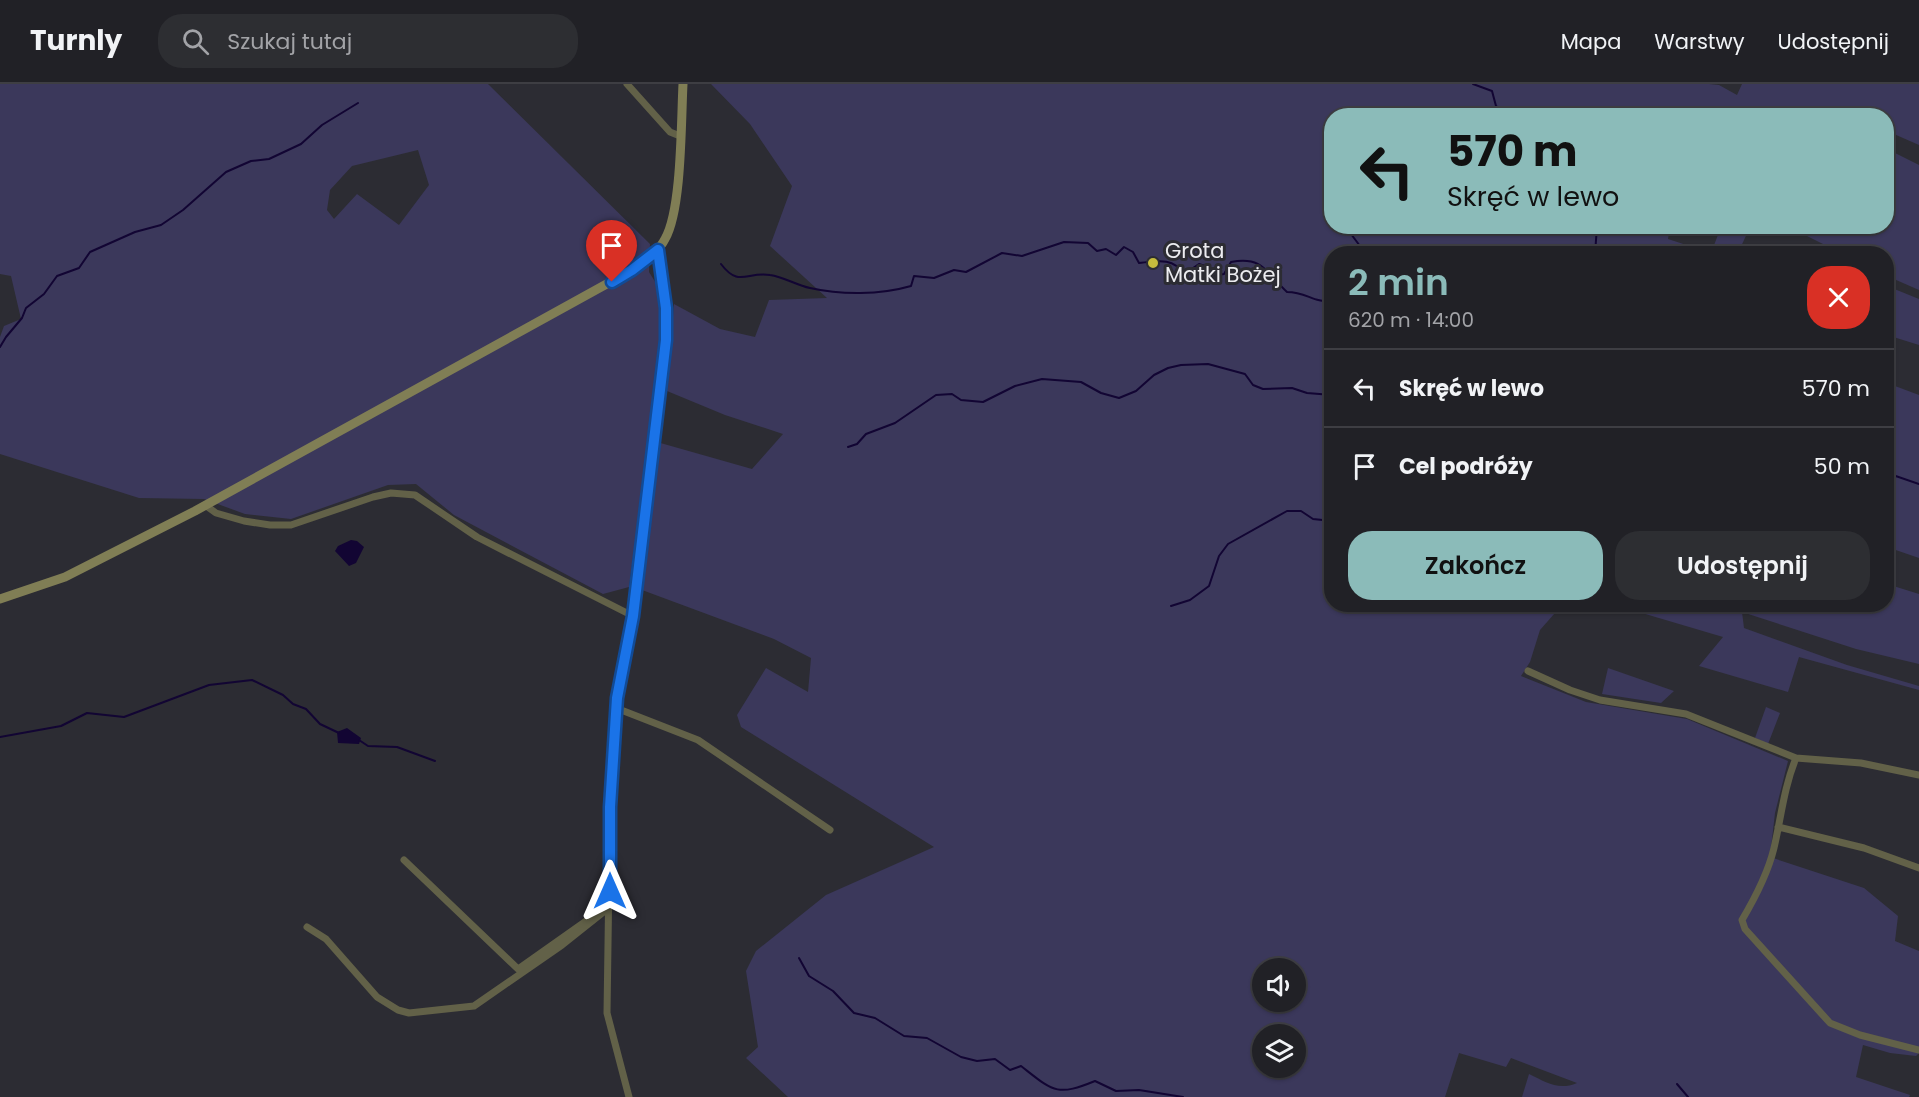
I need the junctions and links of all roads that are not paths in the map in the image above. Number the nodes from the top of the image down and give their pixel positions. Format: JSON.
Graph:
{"nodes":[{"id":1,"x":627,"y":84,"type":"edge"},
{"id":2,"x":683,"y":84,"type":"edge"},
{"id":3,"x":680,"y":136,"type":"junction"},
{"id":4,"x":658,"y":250,"type":"junction"},
{"id":5,"x":205,"y":505,"type":"junction"},
{"id":6,"x":0,"y":599,"type":"edge"},
{"id":7,"x":633,"y":616,"type":"junction"},
{"id":8,"x":1528,"y":671,"type":"dead end"},
{"id":9,"x":616,"y":708,"type":"junction"},
{"id":10,"x":1796,"y":758,"type":"junction"},
{"id":11,"x":1919,"y":775,"type":"edge"},
{"id":12,"x":1778,"y":827,"type":"junction"},
{"id":13,"x":830,"y":830,"type":"dead end"},
{"id":14,"x":404,"y":860,"type":"dead end"},
{"id":15,"x":1919,"y":868,"type":"edge"},
{"id":16,"x":608,"y":909,"type":"junction"},
{"id":17,"x":307,"y":927,"type":"dead end"},
{"id":18,"x":1919,"y":1050,"type":"edge"},
{"id":19,"x":629,"y":1097,"type":"edge"}],
"edges":[{"from":1,"to":3,"type":"street"},
{"from":2,"to":3,"type":"street"},
{"from":3,"to":4,"type":"street"},
{"from":4,"to":5,"type":"street"},
{"from":4,"to":7,"type":"street"},
{"from":5,"to":6,"type":"street"},
{"from":5,"to":7,"type":"street"},
{"from":7,"to":9,"type":"street"},
{"from":8,"to":10,"type":"street"},
{"from":9,"to":13,"type":"street"},
{"from":9,"to":16,"type":"street"},
{"from":10,"to":11,"type":"street"},
{"from":10,"to":12,"type":"street"},
{"from":12,"to":15,"type":"street"},
{"from":12,"to":18,"type":"street"},
{"from":14,"to":16,"type":"street"},
{"from":16,"to":17,"type":"street"},
{"from":16,"to":19,"type":"street"}]}
